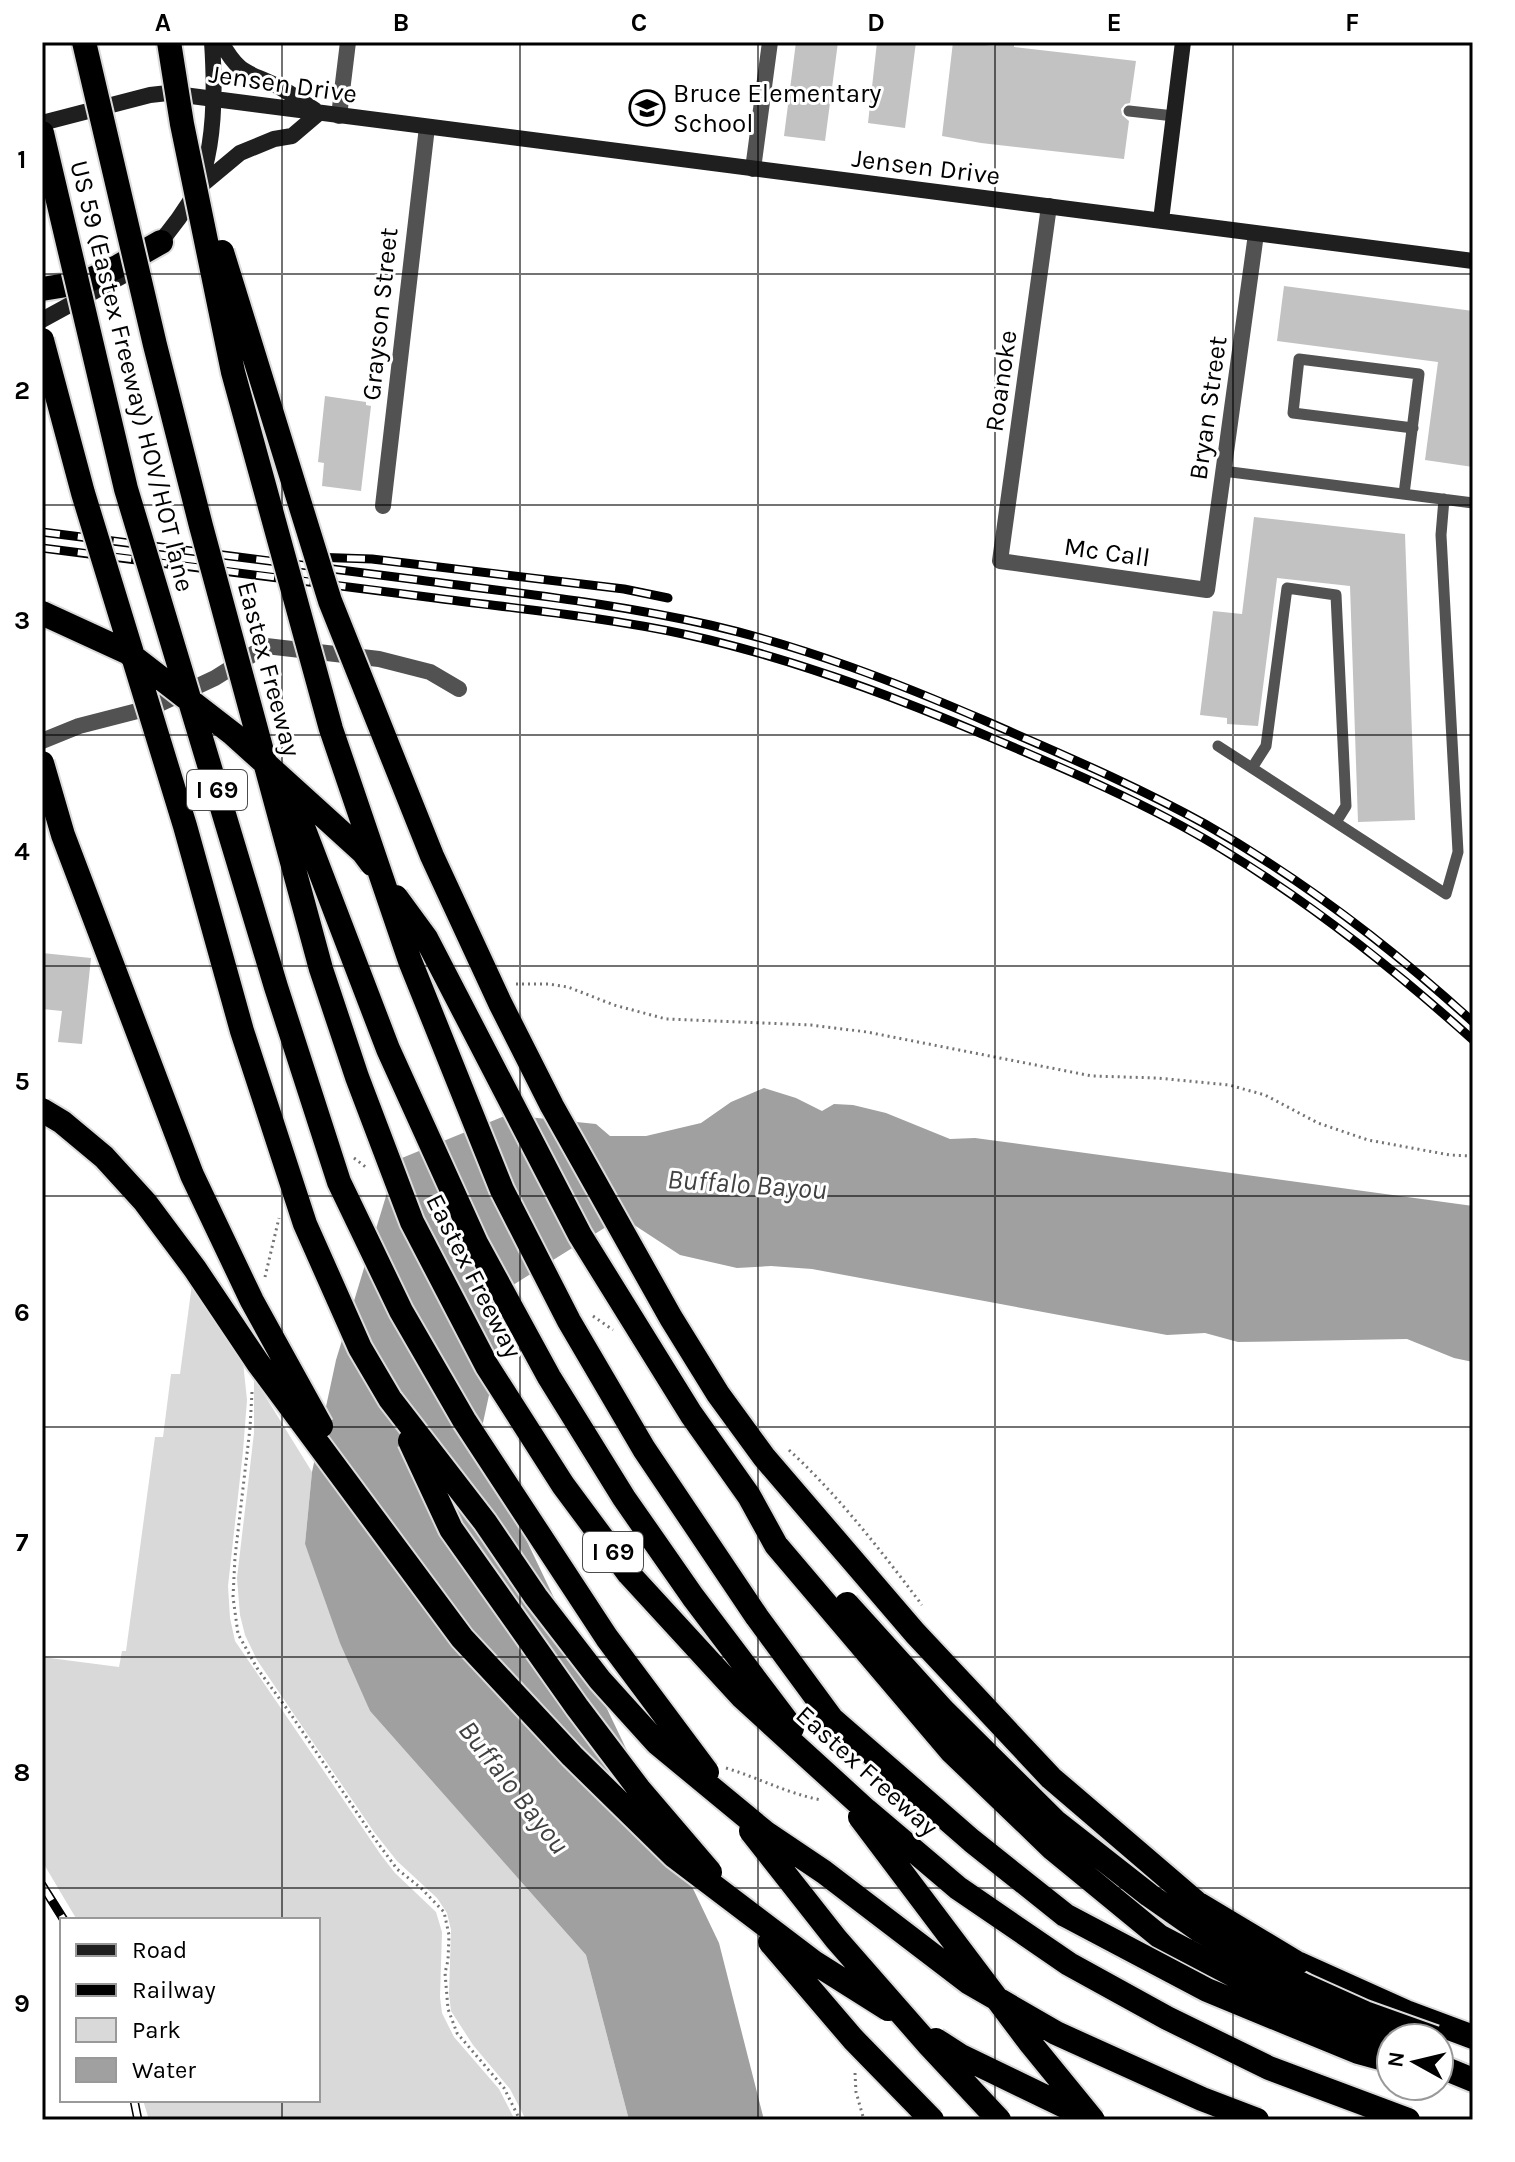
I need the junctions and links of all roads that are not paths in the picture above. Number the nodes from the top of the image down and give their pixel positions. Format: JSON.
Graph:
{"nodes":[{"id":1,"x":84,"y":42,"type":"edge"},
{"id":2,"x":169,"y":42,"type":"edge"},
{"id":3,"x":212,"y":42,"type":"edge"},
{"id":4,"x":221,"y":42,"type":"edge"},
{"id":5,"x":348,"y":42,"type":"edge"},
{"id":6,"x":770,"y":42,"type":"edge"},
{"id":7,"x":1183,"y":42,"type":"edge"},
{"id":8,"x":214,"y":98,"type":"junction"},
{"id":9,"x":1129,"y":111,"type":"dead end"},
{"id":10,"x":319,"y":113,"type":"junction"},
{"id":11,"x":339,"y":116,"type":"junction"},
{"id":12,"x":1174,"y":116,"type":"junction"},
{"id":13,"x":42,"y":123,"type":"edge"},
{"id":14,"x":182,"y":124,"type":"junction"},
{"id":15,"x":427,"y":127,"type":"junction"},
{"id":16,"x":42,"y":133,"type":"edge"},
{"id":17,"x":753,"y":169,"type":"junction"},
{"id":18,"x":197,"y":189,"type":"junction"},
{"id":19,"x":1049,"y":206,"type":"junction"},
{"id":20,"x":1161,"y":220,"type":"junction"},
{"id":21,"x":1256,"y":234,"type":"junction"},
{"id":22,"x":161,"y":242,"type":"junction"},
{"id":23,"x":1473,"y":261,"type":"edge"},
{"id":24,"x":42,"y":289,"type":"edge"},
{"id":25,"x":42,"y":320,"type":"edge"},
{"id":26,"x":42,"y":340,"type":"edge"},
{"id":27,"x":1413,"y":428,"type":"junction"},
{"id":28,"x":1223,"y":471,"type":"junction"},
{"id":29,"x":1404,"y":494,"type":"junction"},
{"id":30,"x":1444,"y":499,"type":"junction"},
{"id":31,"x":1473,"y":503,"type":"edge"},
{"id":32,"x":383,"y":506,"type":"dead end"},
{"id":33,"x":1000,"y":561,"type":"joint"},
{"id":34,"x":1207,"y":590,"type":"joint"},
{"id":35,"x":42,"y":613,"type":"edge"},
{"id":36,"x":233,"y":645,"type":"junction"},
{"id":37,"x":459,"y":689,"type":"dead end"},
{"id":38,"x":42,"y":741,"type":"edge"},
{"id":39,"x":1218,"y":746,"type":"dead end"},
{"id":40,"x":42,"y":763,"type":"edge"},
{"id":41,"x":1252,"y":768,"type":"junction"},
{"id":42,"x":1336,"y":822,"type":"junction"},
{"id":43,"x":42,"y":1110,"type":"edge"},
{"id":44,"x":390,"y":1399,"type":"junction"},
{"id":45,"x":749,"y":1496,"type":"junction"},
{"id":46,"x":376,"y":1522,"type":"junction"},
{"id":47,"x":1391,"y":2022,"type":"edge"},
{"id":48,"x":1473,"y":2037,"type":"edge"},
{"id":49,"x":1375,"y":2039,"type":"edge"},
{"id":50,"x":1375,"y":2057,"type":"edge"},
{"id":51,"x":932,"y":2120,"type":"edge"},
{"id":52,"x":999,"y":2120,"type":"edge"},
{"id":53,"x":1093,"y":2120,"type":"edge"},
{"id":54,"x":1257,"y":2120,"type":"edge"},
{"id":55,"x":1408,"y":2120,"type":"edge"}],
"edges":[{"from":1,"to":36,"type":"highway","name":"Eastex Freeway","number":"I 69","bridge":true},
{"from":2,"to":14,"type":"highway","bridge":true},
{"from":3,"to":8,"type":"main road"},
{"from":4,"to":10,"type":"main road"},
{"from":5,"to":11,"type":"street"},
{"from":6,"to":17,"type":"street"},
{"from":7,"to":12,"type":"main road"},
{"from":8,"to":10,"type":"main road","name":"Jensen Drive"},
{"from":8,"to":13,"type":"main road","name":"Jensen Drive"},
{"from":8,"to":18,"type":"main road"},
{"from":9,"to":12,"type":"lane"},
{"from":10,"to":11,"type":"main road","name":"Jensen Drive"},
{"from":10,"to":18,"type":"main road"},
{"from":11,"to":15,"type":"main road","name":"Jensen Drive"},
{"from":12,"to":20,"type":"main road"},
{"from":14,"to":48,"type":"highway","bridge":true},
{"from":14,"to":50,"type":"highway","bridge":true},
{"from":15,"to":17,"type":"main road","name":"Jensen Drive"},
{"from":15,"to":32,"type":"street","name":"Grayson Street"},
{"from":16,"to":52,"type":"highway","name":"US 59 (Eastex Freeway) HOV/HOT lane","number":"I 69","bridge":true},
{"from":17,"to":19,"type":"main road","name":"Jensen Drive"},
{"from":18,"to":22,"type":"main road"},
{"from":19,"to":20,"type":"main road","name":"Jensen Drive"},
{"from":19,"to":33,"type":"street","name":"Roanoke"},
{"from":20,"to":21,"type":"main road","name":"Jensen Drive"},
{"from":21,"to":23,"type":"main road","name":"Jensen Drive"},
{"from":21,"to":28,"type":"street","name":"Bryan Street"},
{"from":22,"to":24,"type":"highway"},
{"from":22,"to":25,"type":"main road"},
{"from":26,"to":44,"type":"highway","number":"I 69","bridge":true},
{"from":27,"to":27,"type":"lane"},
{"from":27,"to":29,"type":"lane"},
{"from":28,"to":29,"type":"lane"},
{"from":28,"to":34,"type":"street","name":"Bryan Street"},
{"from":29,"to":30,"type":"lane"},
{"from":30,"to":31,"type":"lane"},
{"from":30,"to":42,"type":"lane"},
{"from":33,"to":34,"type":"street","name":"Mc Call"},
{"from":35,"to":45,"type":"highway","bridge":true},
{"from":36,"to":53,"type":"highway","bridge":true},
{"from":36,"to":55,"type":"highway","name":"Eastex Freeway","number":"I 69","bridge":true},
{"from":37,"to":38,"type":"street"},
{"from":39,"to":41,"type":"lane"},
{"from":40,"to":46,"type":"highway","bridge":true},
{"from":41,"to":42,"type":"lane"},
{"from":41,"to":42,"type":"lane"},
{"from":43,"to":46,"type":"highway","bridge":true},
{"from":44,"to":51,"type":"highway","bridge":true},
{"from":44,"to":54,"type":"highway","number":"I 69","bridge":true},
{"from":45,"to":47,"type":"highway","bridge":true},
{"from":45,"to":49,"type":"highway","bridge":true},
{"from":46,"to":53,"type":"highway","bridge":true}]}
